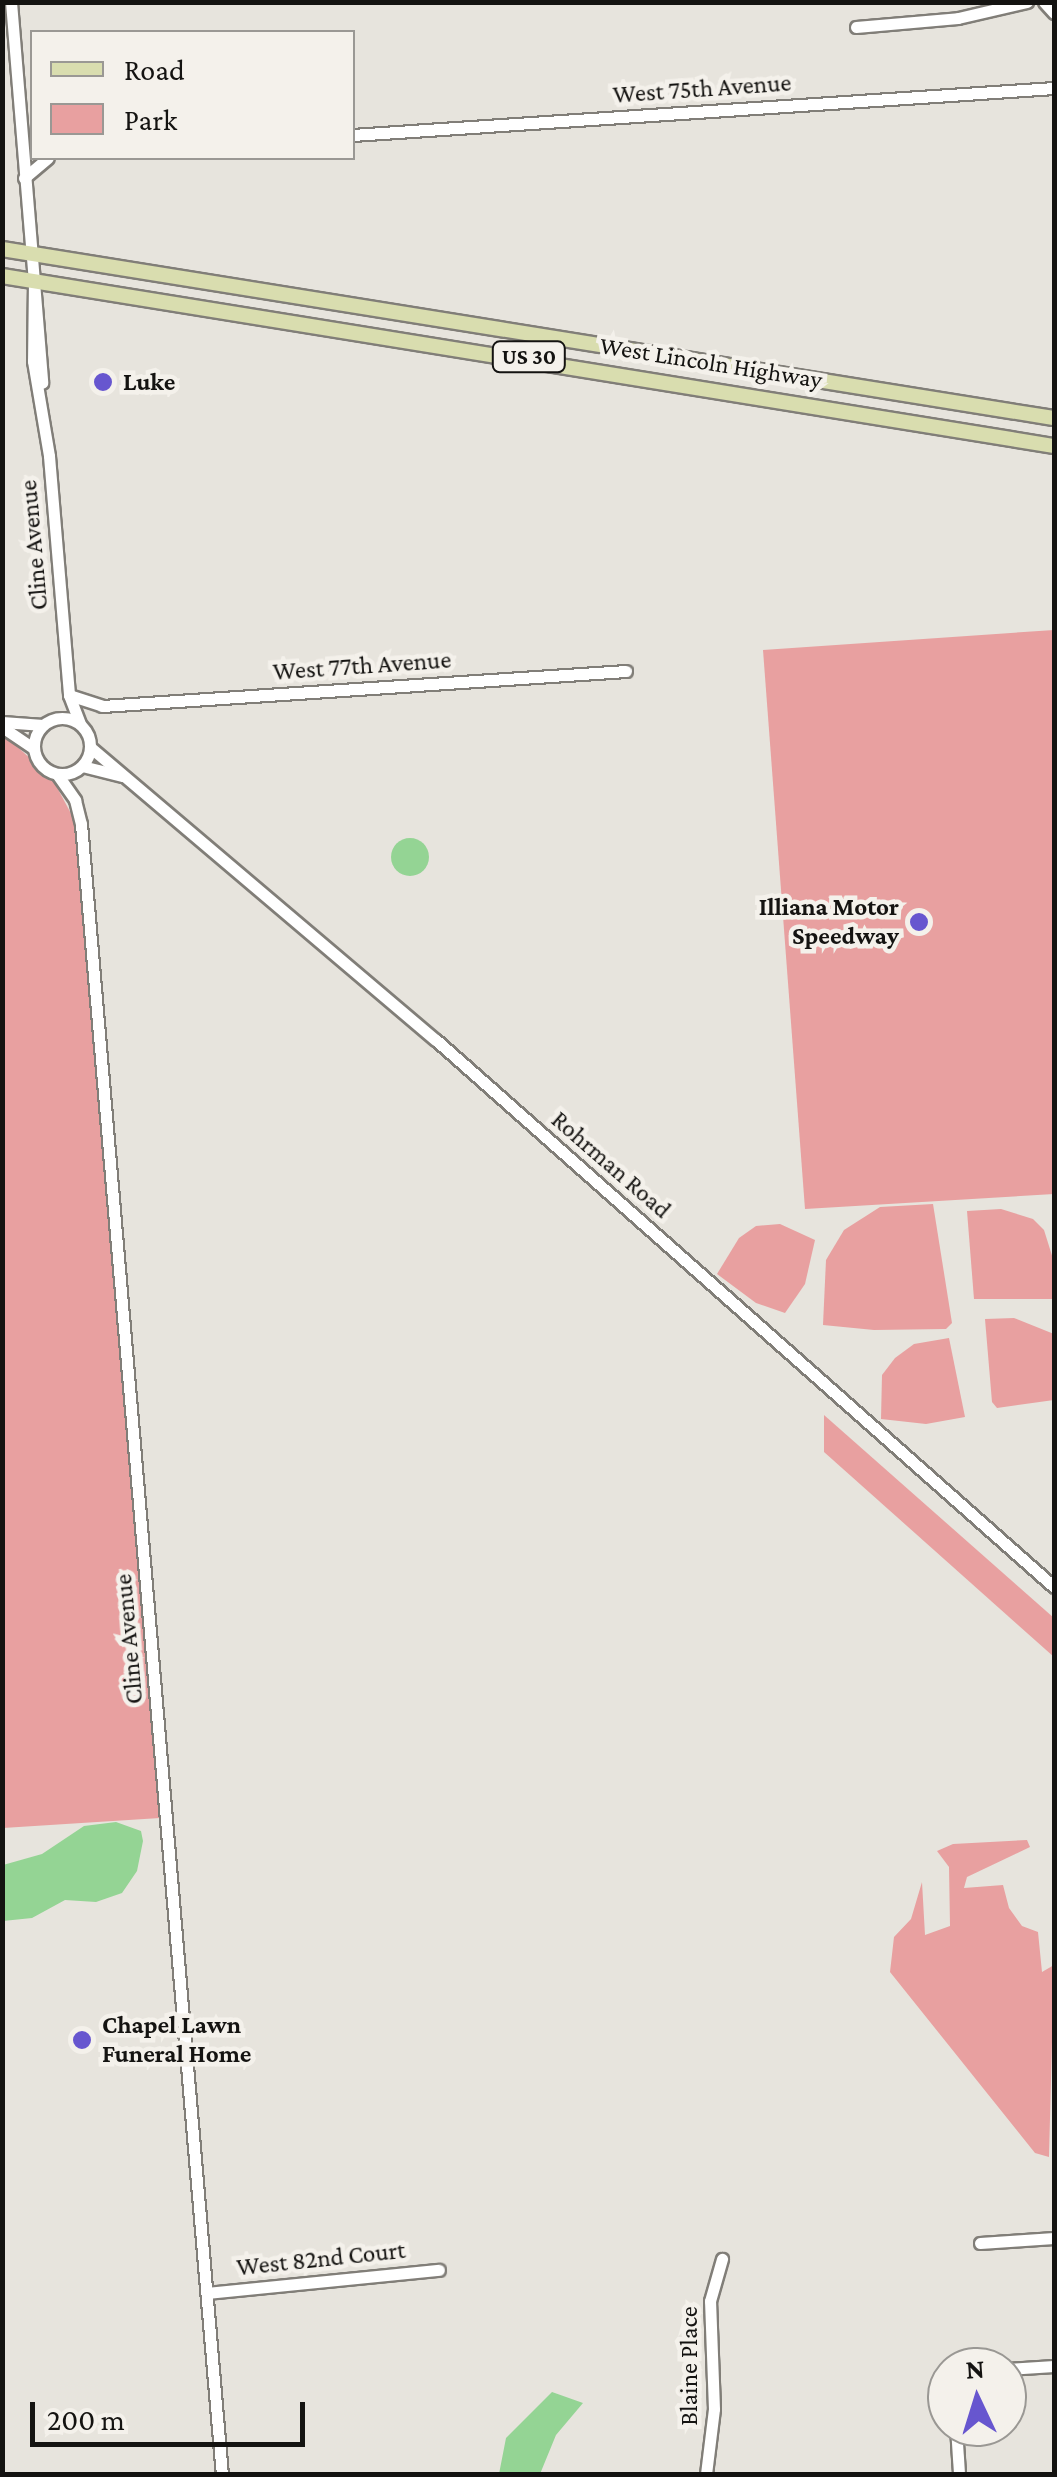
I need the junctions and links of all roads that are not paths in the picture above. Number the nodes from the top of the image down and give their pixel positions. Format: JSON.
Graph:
{"nodes":[{"id":1,"x":10,"y":2,"type":"edge"},
{"id":2,"x":1026,"y":2,"type":"edge"},
{"id":3,"x":1044,"y":2,"type":"edge"},
{"id":4,"x":1054,"y":13,"type":"edge"},
{"id":5,"x":856,"y":27,"type":"dead end"},
{"id":6,"x":1054,"y":88,"type":"edge"},
{"id":7,"x":355,"y":135,"type":"edge"},
{"id":8,"x":27,"y":145,"type":"edge"},
{"id":9,"x":46,"y":160,"type":"edge"},
{"id":10,"x":24,"y":178,"type":"junction"},
{"id":11,"x":2,"y":248,"type":"edge"},
{"id":12,"x":32,"y":253,"type":"junction"},
{"id":13,"x":2,"y":276,"type":"edge"},
{"id":14,"x":34,"y":281,"type":"junction"},
{"id":15,"x":1054,"y":418,"type":"edge"},
{"id":16,"x":1054,"y":446,"type":"edge"},
{"id":17,"x":626,"y":671,"type":"dead end"},
{"id":18,"x":69,"y":695,"type":"junction"},
{"id":19,"x":102,"y":706,"type":"junction"},
{"id":20,"x":46,"y":723,"type":"junction"},
{"id":21,"x":2,"y":725,"type":"edge"},
{"id":22,"x":81,"y":725,"type":"junction"},
{"id":23,"x":90,"y":747,"type":"junction"},
{"id":24,"x":33,"y":748,"type":"junction"},
{"id":25,"x":82,"y":766,"type":"junction"},
{"id":26,"x":58,"y":774,"type":"junction"},
{"id":27,"x":136,"y":780,"type":"junction"},
{"id":28,"x":75,"y":800,"type":"junction"},
{"id":29,"x":1054,"y":1586,"type":"edge"},
{"id":30,"x":1054,"y":2238,"type":"edge"},
{"id":31,"x":980,"y":2243,"type":"dead end"},
{"id":32,"x":722,"y":2260,"type":"dead end"},
{"id":33,"x":440,"y":2270,"type":"dead end"},
{"id":34,"x":207,"y":2293,"type":"junction"},
{"id":35,"x":1054,"y":2366,"type":"edge"},
{"id":36,"x":1027,"y":2368,"type":"edge"},
{"id":37,"x":957,"y":2447,"type":"edge"},
{"id":38,"x":222,"y":2474,"type":"edge"},
{"id":39,"x":706,"y":2474,"type":"edge"},
{"id":40,"x":959,"y":2474,"type":"edge"}],
"edges":[{"from":1,"to":8,"type":"street","name":"Cline Avenue"},
{"from":2,"to":5,"type":"street"},
{"from":3,"to":4,"type":"street"},
{"from":6,"to":7,"type":"street","name":"West 75th Avenue"},
{"from":8,"to":10,"type":"street","name":"Cline Avenue"},
{"from":9,"to":10,"type":"street"},
{"from":10,"to":12,"type":"street","name":"Cline Avenue"},
{"from":11,"to":12,"type":"main road","name":"West Lincoln Highway","number":"US 30"},
{"from":12,"to":14,"type":"street","name":"Cline Avenue"},
{"from":12,"to":15,"type":"main road","name":"West Lincoln Highway","number":"US 30"},
{"from":13,"to":14,"type":"main road","name":"West Lincoln Highway","number":"US 30"},
{"from":14,"to":16,"type":"main road","name":"West Lincoln Highway","number":"US 30"},
{"from":14,"to":18,"type":"street","name":"Cline Avenue"},
{"from":17,"to":19,"type":"street","name":"West 77th Avenue"},
{"from":18,"to":19,"type":"street","name":"West 77th Avenue"},
{"from":18,"to":20,"type":"street"},
{"from":18,"to":22,"type":"street","name":"Cline Avenue"},
{"from":19,"to":22,"type":"street"},
{"from":20,"to":21,"type":"street"},
{"from":20,"to":22,"type":"street"},
{"from":20,"to":24,"type":"street"},
{"from":21,"to":24,"type":"street"},
{"from":22,"to":23,"type":"street"},
{"from":23,"to":25,"type":"street"},
{"from":23,"to":27,"type":"street","name":"Rohrman Road"},
{"from":24,"to":26,"type":"street"},
{"from":25,"to":26,"type":"street"},
{"from":25,"to":27,"type":"street","name":"Rohrman Road"},
{"from":25,"to":28,"type":"street","name":"Cline Avenue"},
{"from":26,"to":28,"type":"street","name":"Cline Avenue"},
{"from":27,"to":29,"type":"street","name":"Rohrman Road"},
{"from":28,"to":34,"type":"street","name":"Cline Avenue"},
{"from":30,"to":31,"type":"street"},
{"from":32,"to":39,"type":"street","name":"Blaine Place"},
{"from":33,"to":34,"type":"street","name":"West 82nd Court"},
{"from":34,"to":38,"type":"street","name":"Cline Avenue"},
{"from":35,"to":36,"type":"street"},
{"from":37,"to":40,"type":"street"}]}
